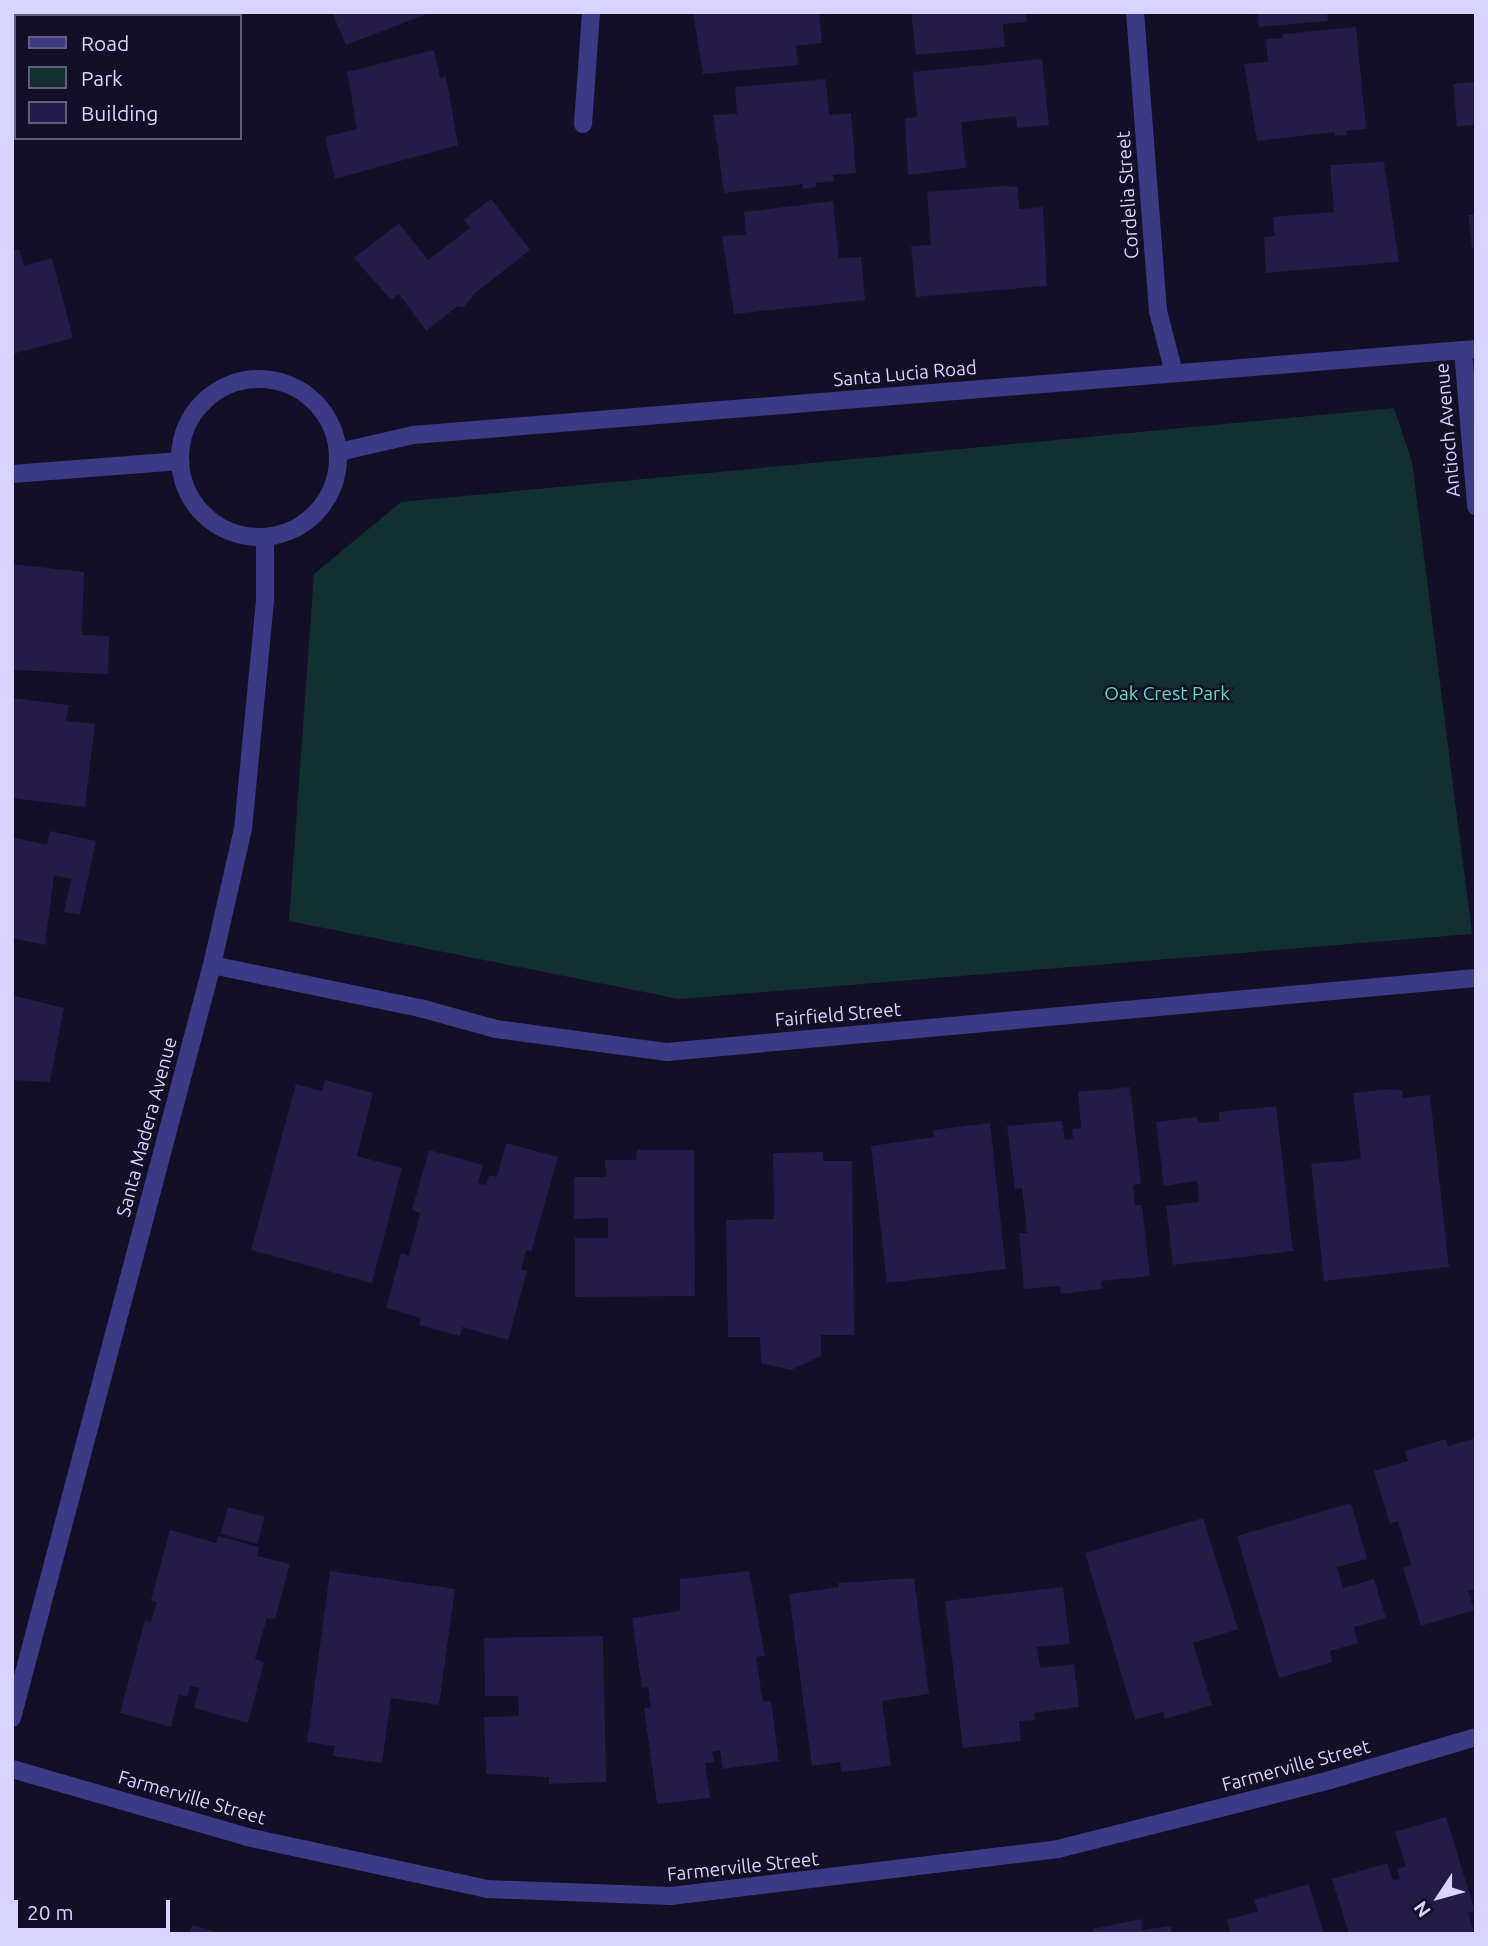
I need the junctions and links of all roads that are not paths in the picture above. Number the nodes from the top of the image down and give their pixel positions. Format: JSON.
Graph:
{"nodes":[{"id":1,"x":591,"y":12,"type":"edge"},
{"id":2,"x":1135,"y":12,"type":"edge"},
{"id":3,"x":583,"y":124,"type":"dead end"},
{"id":4,"x":1469,"y":349,"type":"edge"},
{"id":5,"x":1174,"y":373,"type":"junction"},
{"id":6,"x":339,"y":452,"type":"junction"},
{"id":7,"x":180,"y":461,"type":"junction"},
{"id":8,"x":12,"y":474,"type":"edge"},
{"id":9,"x":1476,"y":506,"type":"edge"},
{"id":10,"x":265,"y":537,"type":"junction"},
{"id":11,"x":212,"y":965,"type":"junction"},
{"id":12,"x":1476,"y":978,"type":"edge"},
{"id":13,"x":12,"y":1718,"type":"edge"},
{"id":14,"x":1476,"y":1737,"type":"edge"},
{"id":15,"x":12,"y":1769,"type":"edge"}],
"edges":[{"from":1,"to":3,"type":"street"},
{"from":2,"to":5,"type":"street","name":"Cordelia Street"},
{"from":4,"to":5,"type":"street","name":"Santa Lucia Road"},
{"from":4,"to":9,"type":"street","name":"Antioch Avenue"},
{"from":5,"to":6,"type":"street","name":"Santa Lucia Road"},
{"from":6,"to":7,"type":"street"},
{"from":6,"to":10,"type":"street"},
{"from":7,"to":8,"type":"street"},
{"from":7,"to":10,"type":"street"},
{"from":10,"to":11,"type":"street","name":"Santa Madera Avenue"},
{"from":11,"to":12,"type":"street","name":"Fairfield Street"},
{"from":11,"to":13,"type":"street","name":"Santa Madera Avenue"},
{"from":14,"to":15,"type":"street","name":"Farmerville Street"}]}
